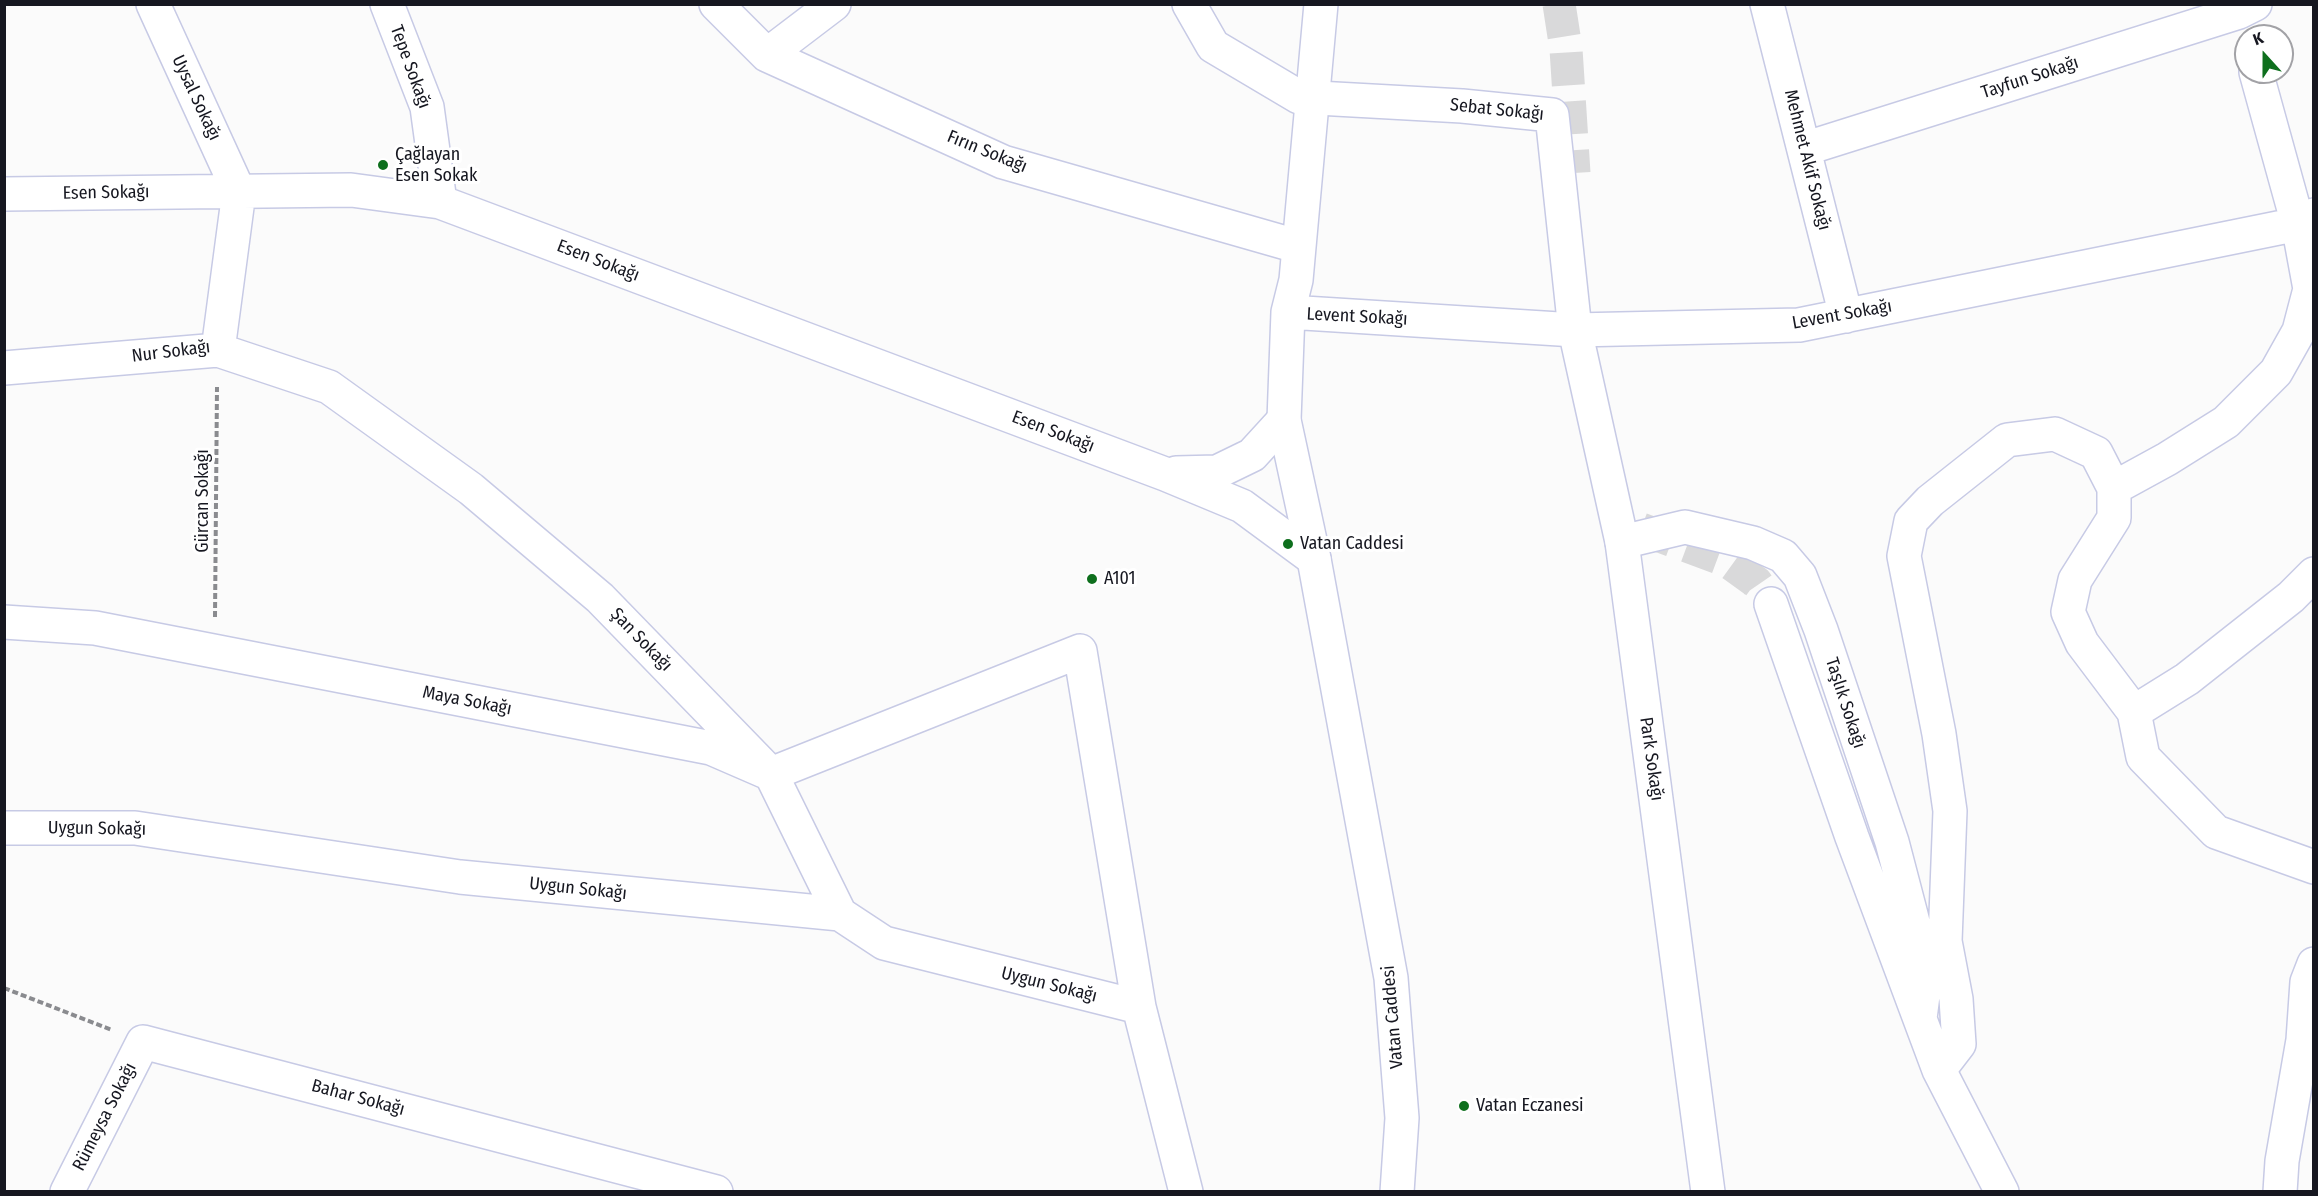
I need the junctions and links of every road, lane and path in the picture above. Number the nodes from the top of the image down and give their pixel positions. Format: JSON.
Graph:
{"nodes":[{"id":1,"x":153,"y":4,"type":"edge"},
{"id":2,"x":387,"y":4,"type":"edge"},
{"id":3,"x":716,"y":4,"type":"edge"},
{"id":4,"x":834,"y":4,"type":"edge"},
{"id":5,"x":1188,"y":4,"type":"edge"},
{"id":6,"x":1307,"y":4,"type":"edge"},
{"id":7,"x":1321,"y":4,"type":"edge"},
{"id":8,"x":1767,"y":4,"type":"edge"},
{"id":9,"x":2244,"y":15,"type":"edge"},
{"id":10,"x":767,"y":55,"type":"junction"},
{"id":11,"x":2260,"y":84,"type":"edge"},
{"id":12,"x":1306,"y":97,"type":"junction"},
{"id":13,"x":1804,"y":149,"type":"junction"},
{"id":14,"x":239,"y":192,"type":"junction"},
{"id":15,"x":4,"y":194,"type":"edge"},
{"id":16,"x":440,"y":202,"type":"junction"},
{"id":17,"x":2308,"y":222,"type":"edge"},
{"id":18,"x":1286,"y":243,"type":"junction"},
{"id":19,"x":1288,"y":312,"type":"junction"},
{"id":20,"x":1846,"y":316,"type":"junction"},
{"id":21,"x":1575,"y":330,"type":"junction"},
{"id":22,"x":218,"y":350,"type":"junction"},
{"id":23,"x":4,"y":368,"type":"edge"},
{"id":24,"x":1284,"y":420,"type":"junction"},
{"id":25,"x":1165,"y":474,"type":"junction"},
{"id":26,"x":2114,"y":488,"type":"junction"},
{"id":27,"x":1622,"y":542,"type":"junction"},
{"id":28,"x":1314,"y":559,"type":"junction"},
{"id":29,"x":2313,"y":574,"type":"edge"},
{"id":30,"x":1771,"y":604,"type":"tunnel mouth"},
{"id":31,"x":4,"y":622,"type":"edge"},
{"id":32,"x":215,"y":651,"type":"junction"},
{"id":33,"x":2134,"y":712,"type":"junction"},
{"id":34,"x":771,"y":774,"type":"junction"},
{"id":35,"x":4,"y":828,"type":"edge"},
{"id":36,"x":2313,"y":867,"type":"edge"},
{"id":37,"x":840,"y":914,"type":"junction"},
{"id":38,"x":2313,"y":964,"type":"edge"},
{"id":39,"x":4,"y":988,"type":"edge"},
{"id":40,"x":1139,"y":1007,"type":"junction"},
{"id":41,"x":1920,"y":1018,"type":"junction"},
{"id":42,"x":2308,"y":1041,"type":"edge"},
{"id":43,"x":143,"y":1042,"type":"junction"},
{"id":44,"x":1939,"y":1070,"type":"junction"},
{"id":45,"x":67,"y":1191,"type":"edge"},
{"id":46,"x":716,"y":1191,"type":"edge"},
{"id":47,"x":1186,"y":1191,"type":"edge"},
{"id":48,"x":1397,"y":1191,"type":"edge"},
{"id":49,"x":1708,"y":1191,"type":"edge"},
{"id":50,"x":2002,"y":1191,"type":"edge"},
{"id":51,"x":2280,"y":1191,"type":"edge"}],
"edges":[{"from":1,"to":14,"type":"street","name":"Uysal Sokağı"},
{"from":2,"to":16,"type":"street","name":"Tepe Sokağı"},
{"from":3,"to":10,"type":"street","name":"Fırın Sokağı"},
{"from":4,"to":10,"type":"street"},
{"from":5,"to":12,"type":"street"},
{"from":6,"to":12,"type":"street","name":"Vatan Caddesi"},
{"from":7,"to":12,"type":"street","name":"Vatan Caddesi"},
{"from":8,"to":13,"type":"street","name":"Mehmet Akif Sokağı"},
{"from":9,"to":13,"type":"street","name":"Tayfun Sokağı"},
{"from":10,"to":18,"type":"street","name":"Fırın Sokağı"},
{"from":11,"to":17,"type":"street"},
{"from":12,"to":18,"type":"street","name":"Vatan Caddesi"},
{"from":12,"to":19,"type":"street","name":"Vatan Caddesi"},
{"from":12,"to":21,"type":"street","name":"Sebat Sokağı"},
{"from":13,"to":20,"type":"street","name":"Mehmet Akif Sokağı"},
{"from":14,"to":15,"type":"street","name":"Esen Sokağı"},
{"from":14,"to":16,"type":"street","name":"Esen Sokağı"},
{"from":14,"to":22,"type":"street","name":"Nur Sokağı"},
{"from":16,"to":25,"type":"street","name":"Esen Sokağı"},
{"from":17,"to":20,"type":"street","name":"Levent Sokağı"},
{"from":17,"to":26,"type":"street"},
{"from":18,"to":19,"type":"street","name":"Vatan Caddesi"},
{"from":19,"to":21,"type":"street","name":"Levent Sokağı"},
{"from":19,"to":24,"type":"street","name":"Vatan Caddesi"},
{"from":20,"to":21,"type":"street","name":"Levent Sokağı"},
{"from":21,"to":27,"type":"street","name":"Park Sokağı"},
{"from":22,"to":23,"type":"street","name":"Nur Sokağı"},
{"from":22,"to":32,"type":"path","name":"Gürcan Sokağı"},
{"from":22,"to":34,"type":"street","name":"Şan Sokağı"},
{"from":24,"to":25,"type":"street","name":"Esen Sokağı"},
{"from":24,"to":28,"type":"street","name":"Vatan Caddesi"},
{"from":25,"to":28,"type":"street","name":"Esen Sokağı"},
{"from":26,"to":33,"type":"street"},
{"from":26,"to":44,"type":"street"},
{"from":27,"to":41,"type":"street","name":"Taşlık Sokağı"},
{"from":27,"to":49,"type":"street","name":"Park Sokağı"},
{"from":28,"to":48,"type":"street","name":"Vatan Caddesi"},
{"from":29,"to":33,"type":"street"},
{"from":30,"to":41,"type":"street","name":"Taşlık Sokağı"},
{"from":31,"to":32,"type":"street","name":"Maya Sokağı"},
{"from":32,"to":34,"type":"street","name":"Maya Sokağı"},
{"from":33,"to":36,"type":"street"},
{"from":34,"to":37,"type":"street"},
{"from":34,"to":40,"type":"street"},
{"from":35,"to":37,"type":"street","name":"Uygun Sokağı"},
{"from":37,"to":40,"type":"street","name":"Uygun Sokağı"},
{"from":38,"to":42,"type":"street"},
{"from":39,"to":43,"type":"path"},
{"from":40,"to":47,"type":"street"},
{"from":41,"to":44,"type":"street","name":"Taşlık Sokağı"},
{"from":42,"to":51,"type":"street"},
{"from":43,"to":45,"type":"street","name":"Rümeysa Sokağı"},
{"from":43,"to":46,"type":"street","name":"Bahar Sokağı"},
{"from":44,"to":50,"type":"street","name":"Taşlık Sokağı"}]}
